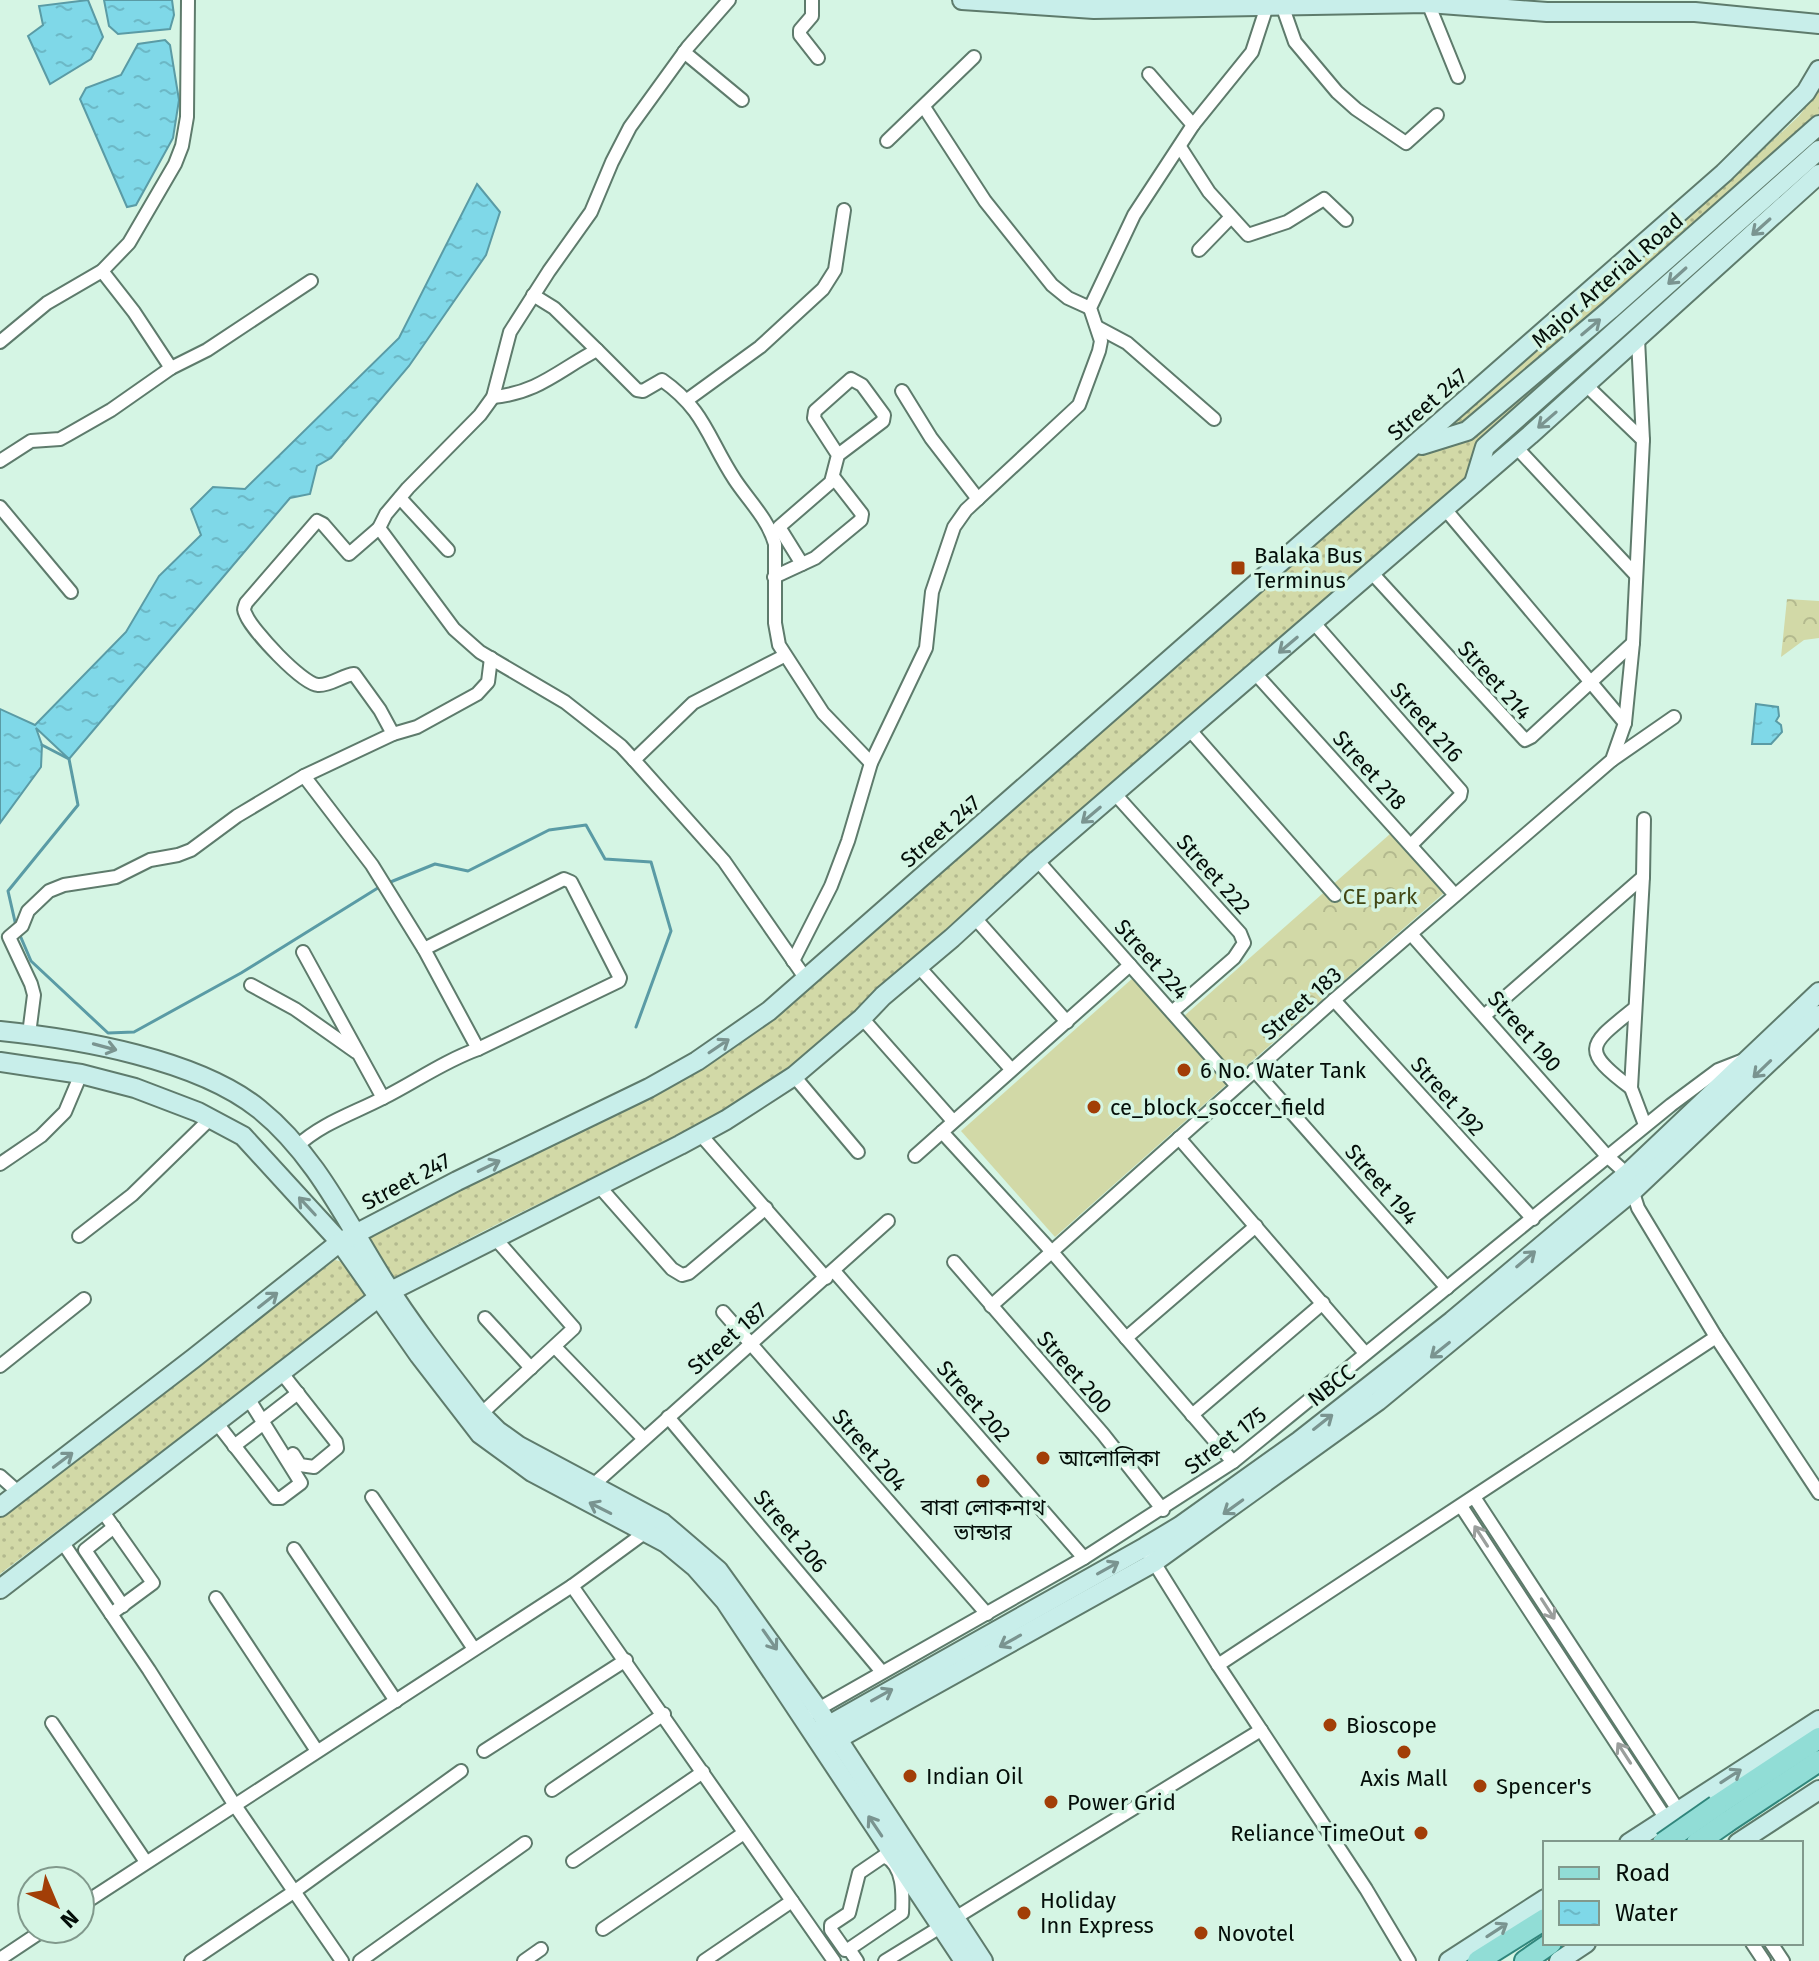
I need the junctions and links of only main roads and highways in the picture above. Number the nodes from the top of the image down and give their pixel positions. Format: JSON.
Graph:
{"nodes":[{"id":1,"x":1819,"y":1738,"type":"edge"},
{"id":2,"x":1819,"y":1761,"type":"edge"},
{"id":3,"x":1722,"y":1814,"type":"junction"},
{"id":4,"x":1667,"y":1841,"type":"edge"},
{"id":5,"x":1699,"y":1841,"type":"edge"},
{"id":6,"x":1543,"y":1920,"type":"edge"},
{"id":7,"x":1548,"y":1945,"type":"edge"},
{"id":8,"x":1478,"y":1961,"type":"edge"},
{"id":9,"x":1525,"y":1961,"type":"edge"}],
"edges":[{"from":1,"to":3,"type":"main road"},
{"from":2,"to":3,"type":"main road"},
{"from":3,"to":4,"type":"main road","bridge":true},
{"from":3,"to":5,"type":"main road","bridge":true},
{"from":6,"to":8,"type":"main road"},
{"from":7,"to":9,"type":"main road"}]}
